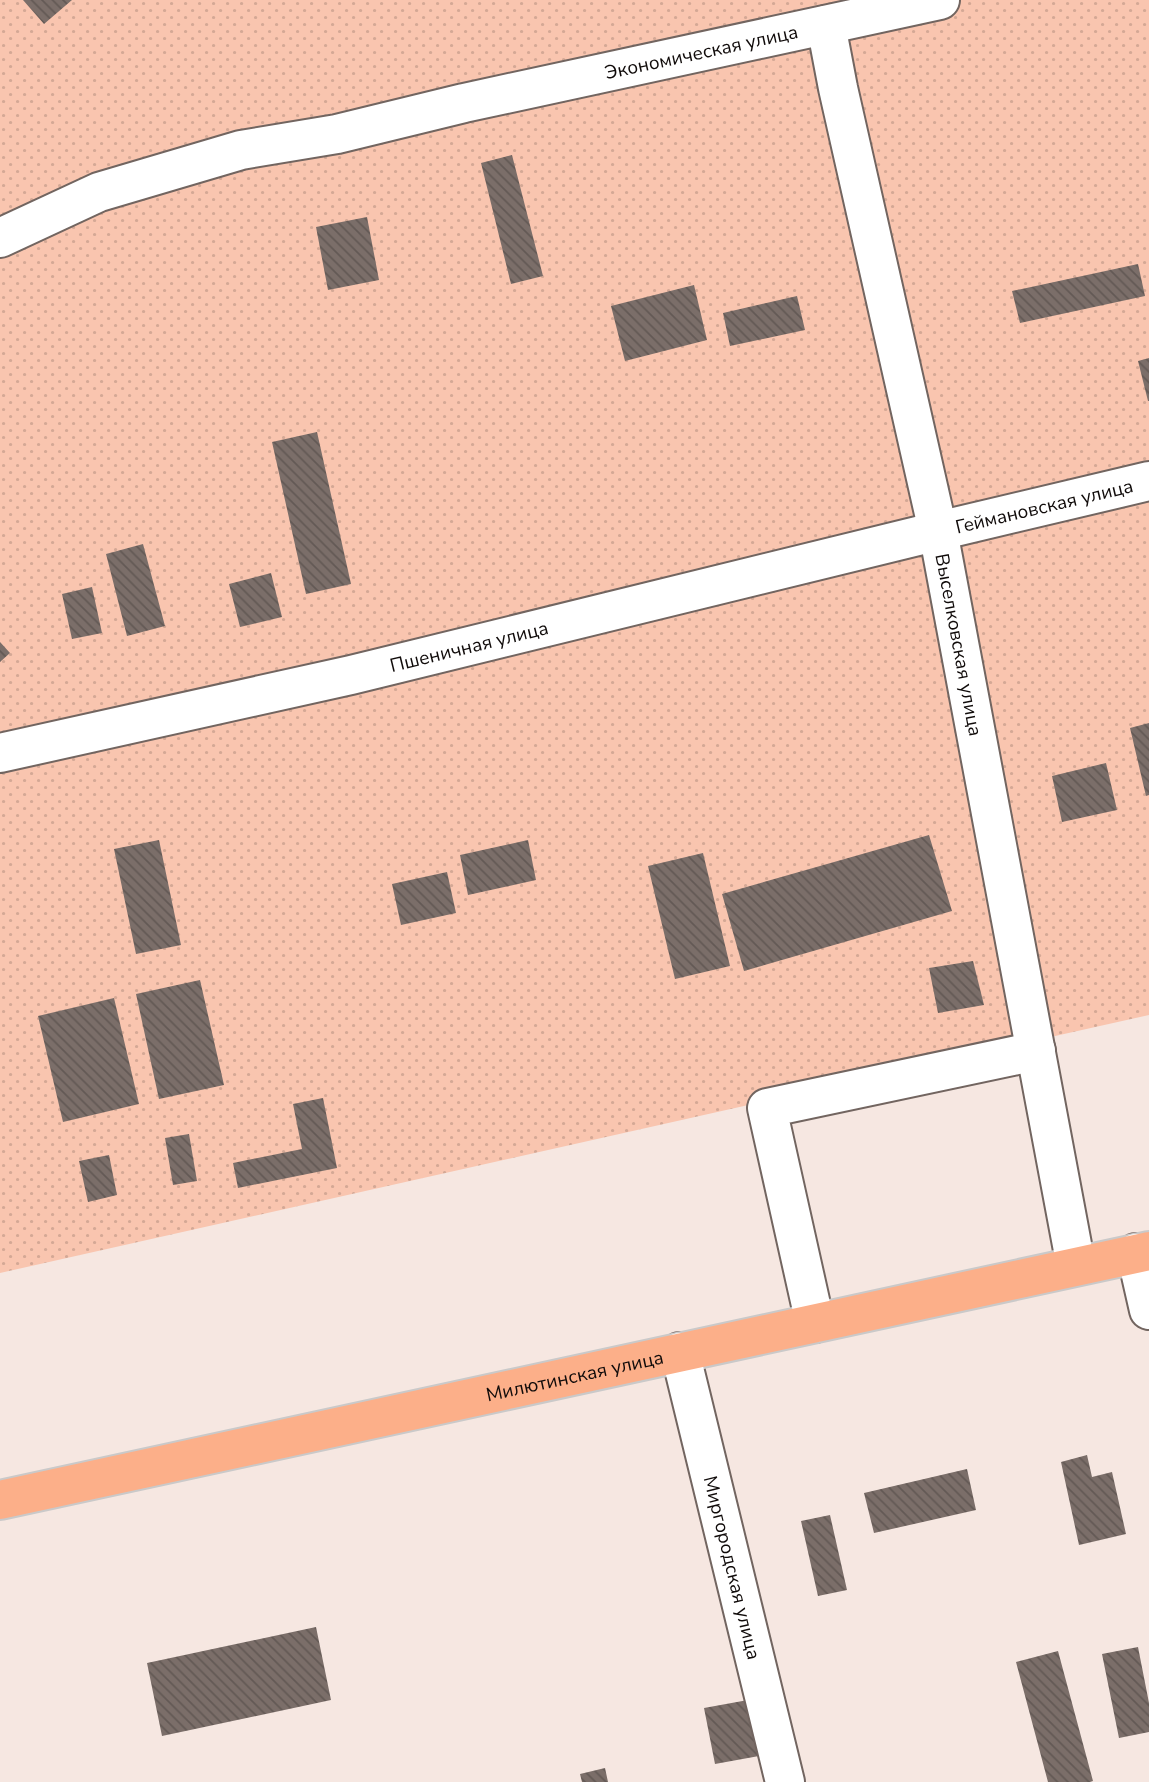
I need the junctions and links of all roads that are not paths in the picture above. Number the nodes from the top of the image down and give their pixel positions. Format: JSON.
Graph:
{"nodes":[{"id":1,"x":940,"y":0,"type":"edge"},
{"id":2,"x":826,"y":25,"type":"junction"},
{"id":3,"x":0,"y":238,"type":"edge"},
{"id":4,"x":1149,"y":481,"type":"edge"},
{"id":5,"x":938,"y":531,"type":"junction"},
{"id":6,"x":0,"y":752,"type":"edge"},
{"id":7,"x":1036,"y":1051,"type":"junction"},
{"id":8,"x":1143,"y":1252,"type":"edge"},
{"id":9,"x":1076,"y":1266,"type":"junction"},
{"id":10,"x":1149,"y":1310,"type":"edge"},
{"id":11,"x":815,"y":1323,"type":"junction"},
{"id":12,"x":680,"y":1352,"type":"junction"},
{"id":13,"x":0,"y":1500,"type":"edge"},
{"id":14,"x":785,"y":1782,"type":"edge"}],
"edges":[{"from":1,"to":2,"type":"street","name":"Экономическая улица"},
{"from":2,"to":3,"type":"street","name":"Экономическая улица"},
{"from":2,"to":5,"type":"street","name":"Выселковская улица"},
{"from":4,"to":5,"type":"street","name":"Геймановская улица"},
{"from":5,"to":6,"type":"street","name":"Пшеничная улица"},
{"from":5,"to":7,"type":"street","name":"Выселковская улица"},
{"from":7,"to":9,"type":"street","name":"Выселковская улица"},
{"from":7,"to":11,"type":"street"},
{"from":8,"to":9,"type":"main road","name":"Милютинская улица"},
{"from":8,"to":10,"type":"street"},
{"from":9,"to":11,"type":"main road","name":"Милютинская улица"},
{"from":11,"to":12,"type":"main road","name":"Милютинская улица"},
{"from":12,"to":13,"type":"main road","name":"Милютинская улица"},
{"from":12,"to":14,"type":"street","name":"Миргородская улица"}]}
